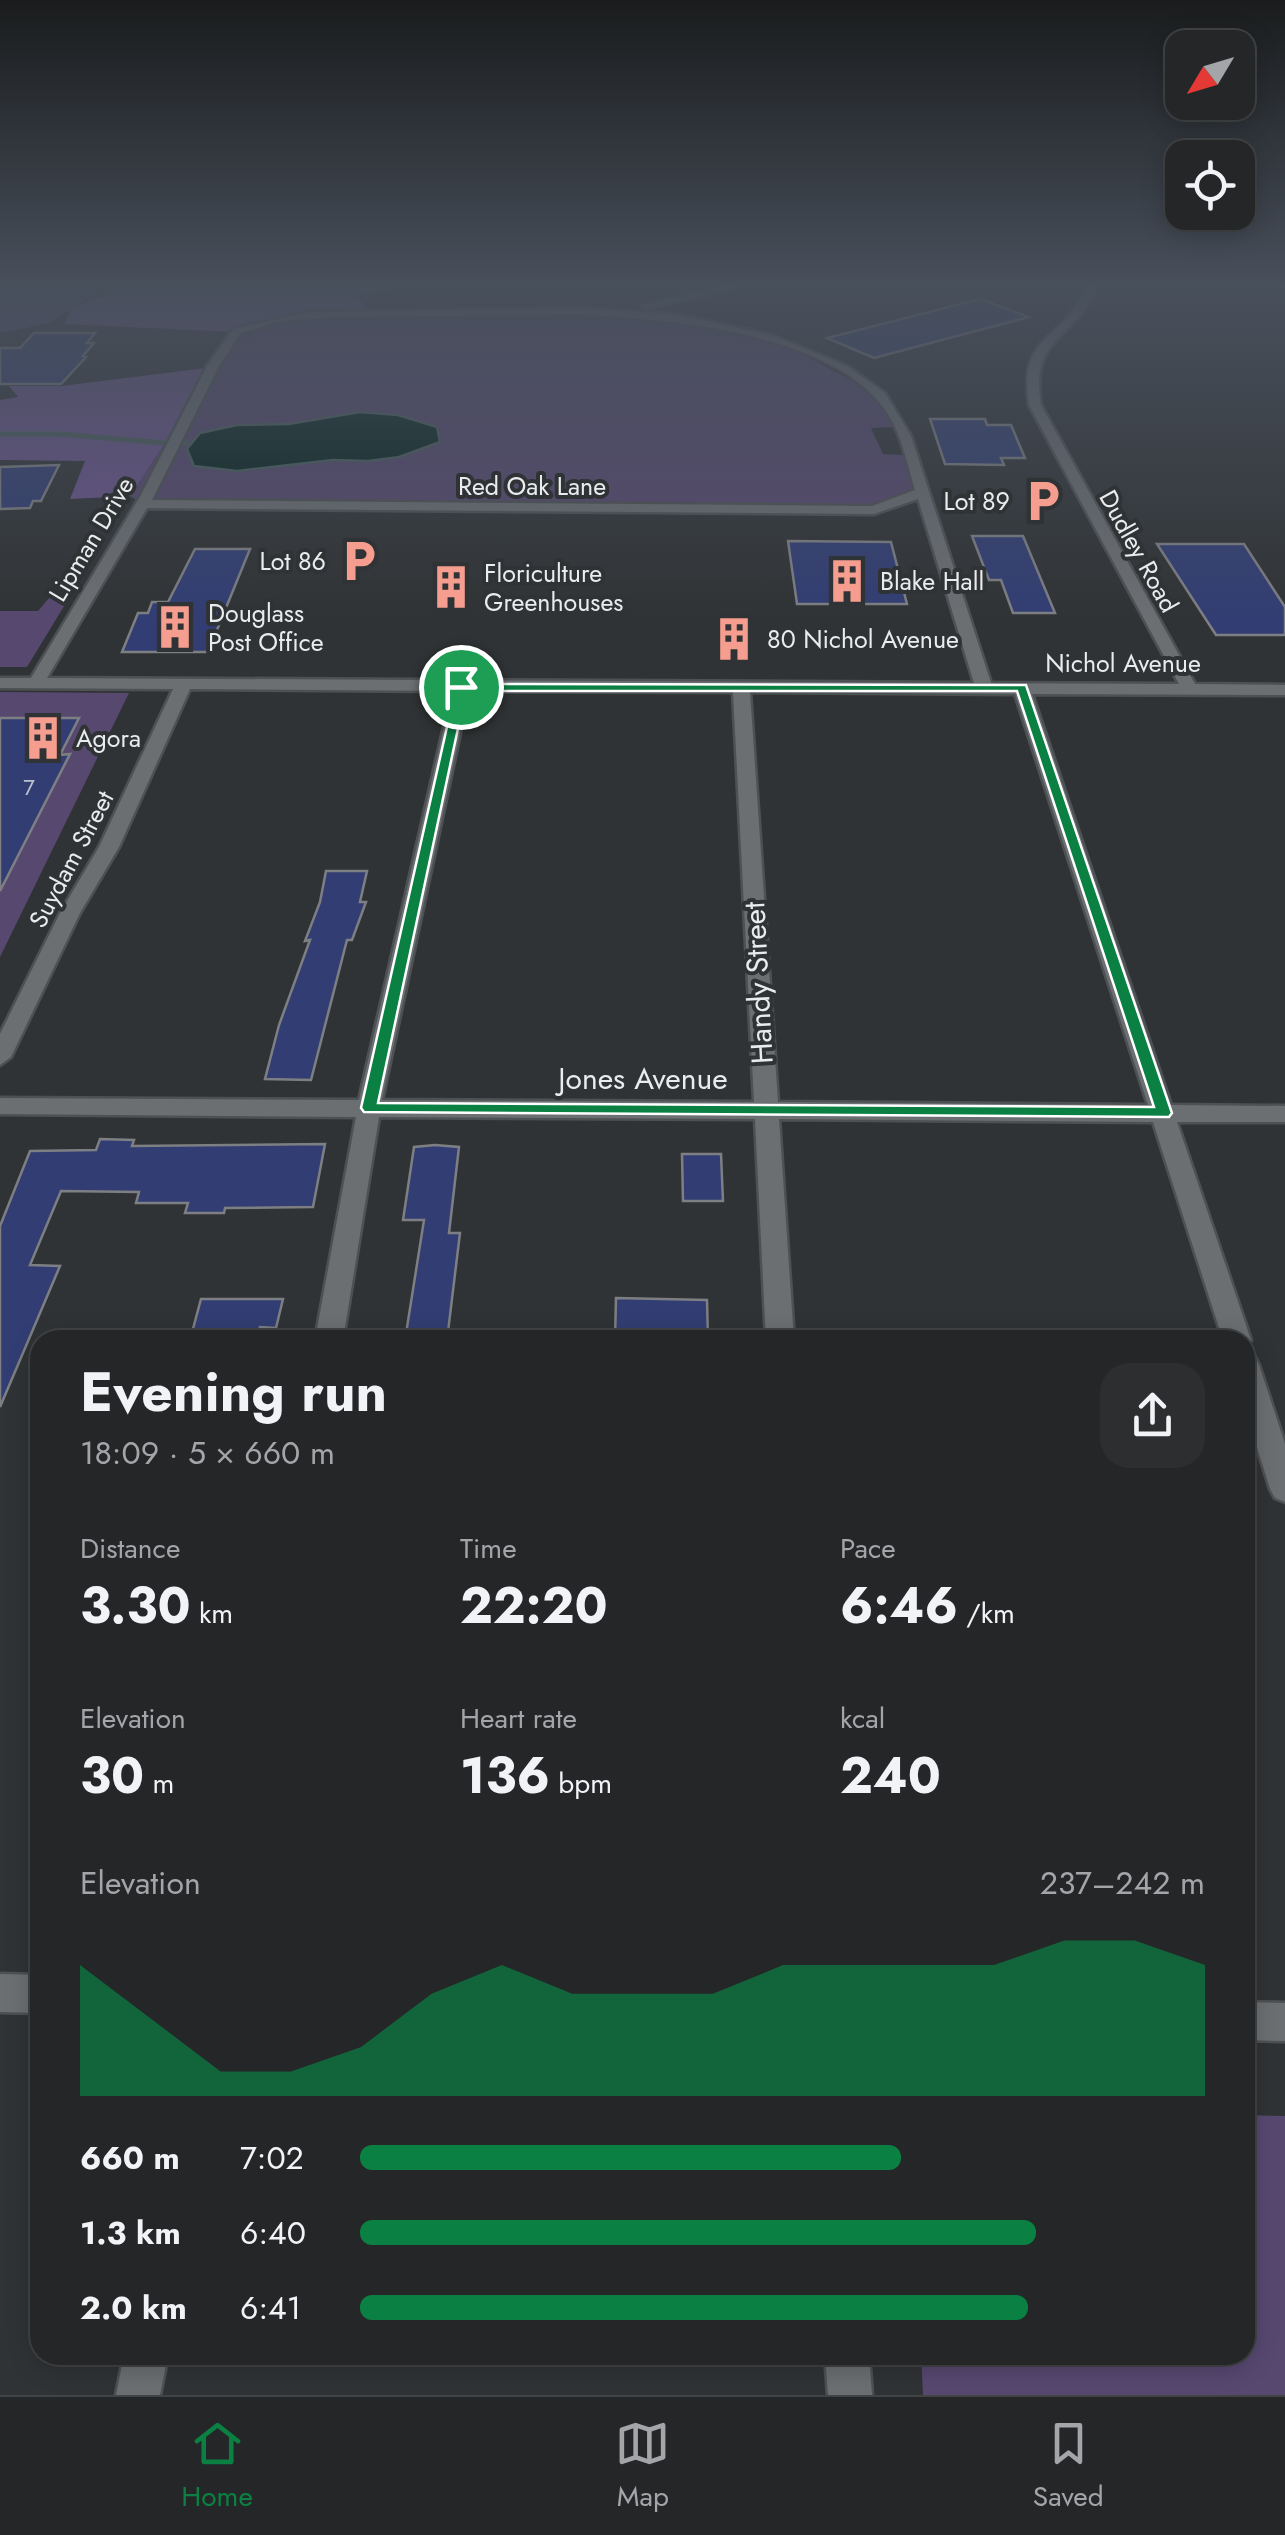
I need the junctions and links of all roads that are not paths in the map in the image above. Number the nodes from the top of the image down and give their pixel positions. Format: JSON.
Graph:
{"nodes":[{"id":1,"x":197,"y":397,"type":"edge"},
{"id":2,"x":882,"y":397,"type":"edge"},
{"id":3,"x":1034,"y":397,"type":"edge"},
{"id":4,"x":920,"y":493,"type":"junction"},
{"id":5,"x":141,"y":504,"type":"junction"},
{"id":6,"x":874,"y":510,"type":"junction"},
{"id":7,"x":920,"y":525,"type":"junction"},
{"id":8,"x":0,"y":683,"type":"edge"},
{"id":9,"x":36,"y":683,"type":"junction"},
{"id":10,"x":184,"y":684,"type":"junction"},
{"id":11,"x":741,"y":686,"type":"junction"},
{"id":12,"x":461,"y":687,"type":"junction"},
{"id":13,"x":984,"y":687,"type":"junction"},
{"id":14,"x":1022,"y":688,"type":"junction"},
{"id":15,"x":1189,"y":688,"type":"junction"},
{"id":16,"x":1285,"y":690,"type":"edge"},
{"id":17,"x":0,"y":1057,"type":"edge"},
{"id":18,"x":0,"y":1106,"type":"edge"},
{"id":19,"x":369,"y":1108,"type":"junction"},
{"id":20,"x":765,"y":1112,"type":"junction"},
{"id":21,"x":1164,"y":1113,"type":"junction"},
{"id":22,"x":1285,"y":1114,"type":"edge"},
{"id":23,"x":330,"y":1330,"type":"edge"},
{"id":24,"x":779,"y":1330,"type":"edge"},
{"id":25,"x":1234,"y":1330,"type":"edge"},
{"id":26,"x":1255,"y":1395,"type":"edge"},
{"id":27,"x":1285,"y":1489,"type":"edge"},
{"id":28,"x":0,"y":1994,"type":"edge"},
{"id":29,"x":30,"y":1994,"type":"edge"},
{"id":30,"x":1255,"y":2021,"type":"edge"},
{"id":31,"x":1285,"y":2022,"type":"edge"},
{"id":32,"x":144,"y":2365,"type":"edge"},
{"id":33,"x":848,"y":2365,"type":"edge"},
{"id":34,"x":138,"y":2395,"type":"edge"},
{"id":35,"x":850,"y":2395,"type":"edge"}],
"edges":[{"from":1,"to":5,"type":"street","name":"Lipman Drive"},
{"from":2,"to":4,"type":"street","name":"Lipman Drive"},
{"from":3,"to":15,"type":"street","name":"Dudley Road"},
{"from":4,"to":6,"type":"street","name":"Red Oak Lane"},
{"from":4,"to":7,"type":"street","name":"Lipman Drive"},
{"from":5,"to":6,"type":"street","name":"Red Oak Lane"},
{"from":5,"to":9,"type":"street","name":"Lipman Drive"},
{"from":6,"to":7,"type":"street"},
{"from":7,"to":13,"type":"street","name":"Lipman Drive"},
{"from":8,"to":9,"type":"street","name":"Nichol Avenue"},
{"from":9,"to":10,"type":"street","name":"Nichol Avenue"},
{"from":10,"to":12,"type":"street","name":"Nichol Avenue"},
{"from":10,"to":17,"type":"street","name":"Suydam Street"},
{"from":11,"to":12,"type":"street","name":"Nichol Avenue"},
{"from":11,"to":13,"type":"street","name":"Nichol Avenue"},
{"from":11,"to":20,"type":"street","name":"Handy Street"},
{"from":12,"to":19,"type":"street"},
{"from":13,"to":14,"type":"street","name":"Nichol Avenue"},
{"from":14,"to":15,"type":"street","name":"Nichol Avenue"},
{"from":14,"to":21,"type":"street"},
{"from":15,"to":16,"type":"street","name":"Nichol Avenue"},
{"from":18,"to":19,"type":"street","name":"Jones Avenue"},
{"from":19,"to":20,"type":"street","name":"Jones Avenue"},
{"from":19,"to":23,"type":"street"},
{"from":20,"to":21,"type":"street","name":"Jones Avenue"},
{"from":20,"to":24,"type":"street","name":"Handy Street"},
{"from":21,"to":22,"type":"street","name":"Jones Avenue"},
{"from":21,"to":25,"type":"street"},
{"from":26,"to":27,"type":"street"},
{"from":28,"to":29,"type":"street"},
{"from":30,"to":31,"type":"street"},
{"from":32,"to":34,"type":"street"},
{"from":33,"to":35,"type":"street"}]}
